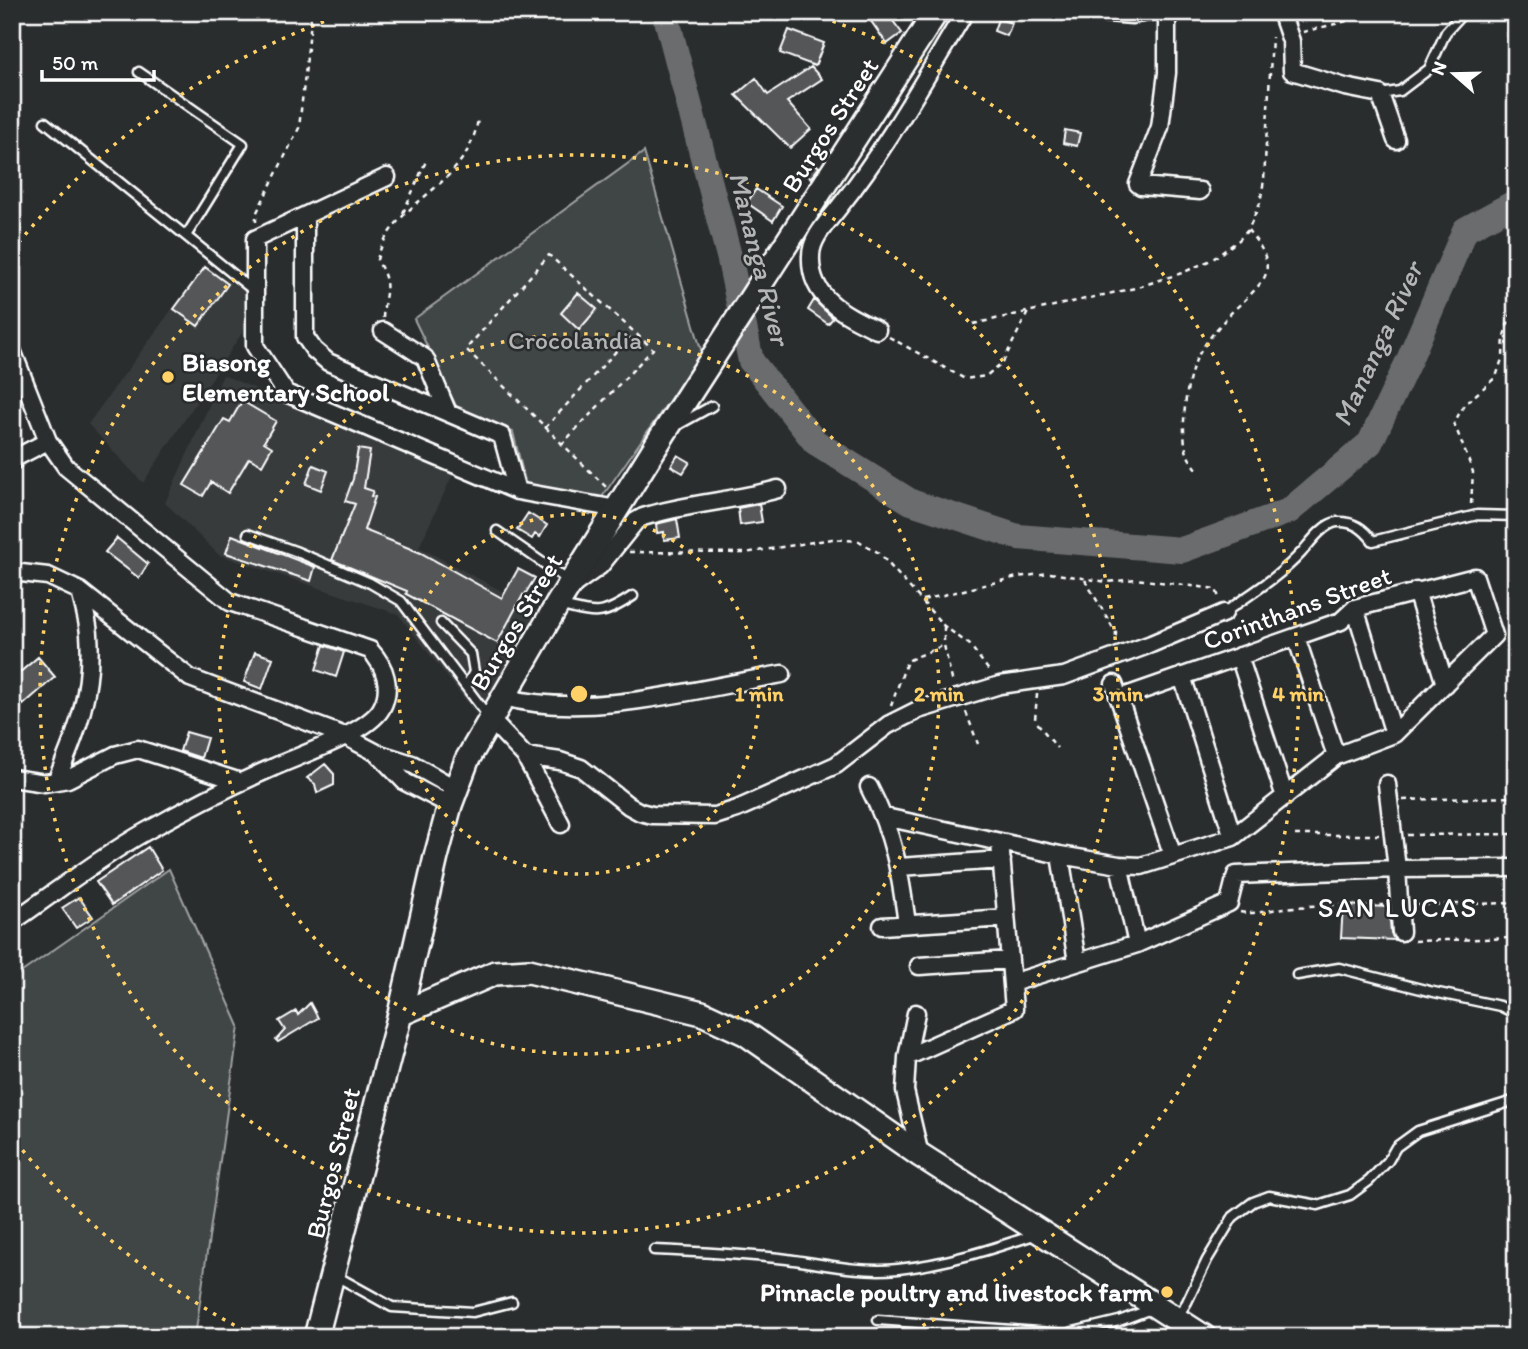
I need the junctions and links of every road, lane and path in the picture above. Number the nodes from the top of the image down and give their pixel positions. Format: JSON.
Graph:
{"nodes":[{"id":1,"x":310,"y":12,"type":"edge"},
{"id":2,"x":936,"y":12,"type":"edge"},
{"id":3,"x":964,"y":12,"type":"edge"},
{"id":4,"x":1095,"y":12,"type":"edge"},
{"id":5,"x":1149,"y":12,"type":"edge"},
{"id":6,"x":1167,"y":12,"type":"edge"},
{"id":7,"x":1383,"y":12,"type":"edge"},
{"id":8,"x":1464,"y":12,"type":"edge"},
{"id":9,"x":1277,"y":19,"type":"edge"},
{"id":10,"x":1296,"y":33,"type":"dead end"},
{"id":11,"x":139,"y":72,"type":"dead end"},
{"id":12,"x":1380,"y":94,"type":"junction"},
{"id":13,"x":478,"y":118,"type":"dead end"},
{"id":14,"x":45,"y":122,"type":"dead end"},
{"id":15,"x":1396,"y":140,"type":"dead end"},
{"id":16,"x":426,"y":161,"type":"dead end"},
{"id":17,"x":387,"y":177,"type":"dead end"},
{"id":18,"x":1200,"y":191,"type":"dead end"},
{"id":19,"x":304,"y":216,"type":"junction"},
{"id":20,"x":402,"y":216,"type":"junction"},
{"id":21,"x":1248,"y":230,"type":"junction"},
{"id":22,"x":186,"y":236,"type":"junction"},
{"id":23,"x":255,"y":239,"type":"junction"},
{"id":24,"x":254,"y":291,"type":"junction"},
{"id":25,"x":1514,"y":304,"type":"dead end"},
{"id":26,"x":1028,"y":312,"type":"junction"},
{"id":27,"x":973,"y":324,"type":"dead end"},
{"id":28,"x":877,"y":330,"type":"joint"},
{"id":29,"x":383,"y":331,"type":"joint"},
{"id":30,"x":634,"y":333,"type":"junction"},
{"id":31,"x":12,"y":350,"type":"edge"},
{"id":32,"x":17,"y":376,"type":"edge"},
{"id":33,"x":712,"y":407,"type":"dead end"},
{"id":34,"x":448,"y":413,"type":"junction"},
{"id":35,"x":545,"y":428,"type":"junction"},
{"id":36,"x":664,"y":433,"type":"junction"},
{"id":37,"x":48,"y":441,"type":"junction"},
{"id":38,"x":561,"y":445,"type":"junction"},
{"id":39,"x":12,"y":462,"type":"edge"},
{"id":40,"x":1197,"y":469,"type":"dead end"},
{"id":41,"x":778,"y":489,"type":"dead end"},
{"id":42,"x":517,"y":491,"type":"junction"},
{"id":43,"x":613,"y":499,"type":"junction"},
{"id":44,"x":1477,"y":516,"type":"junction"},
{"id":45,"x":1516,"y":516,"type":"edge"},
{"id":46,"x":497,"y":531,"type":"dead end"},
{"id":47,"x":248,"y":534,"type":"dead end"},
{"id":48,"x":612,"y":552,"type":"junction"},
{"id":49,"x":12,"y":572,"type":"edge"},
{"id":50,"x":1085,"y":580,"type":"junction"},
{"id":51,"x":80,"y":591,"type":"junction"},
{"id":52,"x":1416,"y":591,"type":"junction"},
{"id":53,"x":566,"y":592,"type":"junction"},
{"id":54,"x":634,"y":596,"type":"dead end"},
{"id":55,"x":923,"y":600,"type":"junction"},
{"id":56,"x":1355,"y":608,"type":"junction"},
{"id":57,"x":1224,"y":613,"type":"junction"},
{"id":58,"x":440,"y":623,"type":"dead end"},
{"id":59,"x":1296,"y":637,"type":"junction"},
{"id":60,"x":944,"y":645,"type":"dead end"},
{"id":61,"x":1115,"y":655,"type":"junction"},
{"id":62,"x":1239,"y":656,"type":"junction"},
{"id":63,"x":782,"y":674,"type":"dead end"},
{"id":64,"x":1182,"y":676,"type":"junction"},
{"id":65,"x":1031,"y":682,"type":"junction"},
{"id":66,"x":1445,"y":684,"type":"junction"},
{"id":67,"x":1000,"y":685,"type":"junction"},
{"id":68,"x":466,"y":687,"type":"junction"},
{"id":69,"x":504,"y":697,"type":"junction"},
{"id":70,"x":490,"y":719,"type":"junction"},
{"id":71,"x":888,"y":725,"type":"junction"},
{"id":72,"x":1394,"y":734,"type":"junction"},
{"id":73,"x":345,"y":736,"type":"junction"},
{"id":74,"x":1057,"y":748,"type":"dead end"},
{"id":75,"x":525,"y":756,"type":"junction"},
{"id":76,"x":1336,"y":756,"type":"junction"},
{"id":77,"x":12,"y":778,"type":"edge"},
{"id":78,"x":56,"y":781,"type":"junction"},
{"id":79,"x":241,"y":782,"type":"junction"},
{"id":80,"x":869,"y":787,"type":"dead end"},
{"id":81,"x":1388,"y":793,"type":"joint"},
{"id":82,"x":453,"y":797,"type":"junction"},
{"id":83,"x":1285,"y":797,"type":"junction"},
{"id":84,"x":1516,"y":797,"type":"edge"},
{"id":85,"x":885,"y":817,"type":"junction"},
{"id":86,"x":561,"y":824,"type":"dead end"},
{"id":87,"x":1233,"y":837,"type":"junction"},
{"id":88,"x":1000,"y":842,"type":"junction"},
{"id":89,"x":1060,"y":855,"type":"junction"},
{"id":90,"x":1173,"y":856,"type":"junction"},
{"id":91,"x":1002,"y":860,"type":"junction"},
{"id":92,"x":1119,"y":865,"type":"junction"},
{"id":93,"x":899,"y":867,"type":"junction"},
{"id":94,"x":1516,"y":867,"type":"edge"},
{"id":95,"x":1397,"y":869,"type":"junction"},
{"id":96,"x":1516,"y":903,"type":"edge"},
{"id":97,"x":1400,"y":906,"type":"junction"},
{"id":98,"x":1216,"y":908,"type":"junction"},
{"id":99,"x":1006,"y":918,"type":"junction"},
{"id":100,"x":12,"y":922,"type":"edge"},
{"id":101,"x":907,"y":924,"type":"junction"},
{"id":102,"x":881,"y":926,"type":"dead end"},
{"id":103,"x":1401,"y":932,"type":"joint"},
{"id":104,"x":1516,"y":938,"type":"edge"},
{"id":105,"x":1137,"y":944,"type":"junction"},
{"id":106,"x":1010,"y":960,"type":"junction"},
{"id":107,"x":1077,"y":962,"type":"junction"},
{"id":108,"x":919,"y":966,"type":"dead end"},
{"id":109,"x":1297,"y":975,"type":"dead end"},
{"id":110,"x":1012,"y":983,"type":"junction"},
{"id":111,"x":916,"y":1013,"type":"dead end"},
{"id":112,"x":400,"y":1014,"type":"junction"},
{"id":113,"x":1516,"y":1014,"type":"edge"},
{"id":114,"x":907,"y":1058,"type":"junction"},
{"id":115,"x":1516,"y":1100,"type":"edge"},
{"id":116,"x":920,"y":1155,"type":"junction"},
{"id":117,"x":1042,"y":1233,"type":"junction"},
{"id":118,"x":654,"y":1250,"type":"dead end"},
{"id":119,"x":333,"y":1275,"type":"junction"},
{"id":120,"x":512,"y":1302,"type":"dead end"},
{"id":121,"x":1167,"y":1312,"type":"junction"},
{"id":122,"x":878,"y":1320,"type":"dead end"},
{"id":123,"x":316,"y":1337,"type":"edge"},
{"id":124,"x":1204,"y":1337,"type":"edge"}],
"edges":[{"from":1,"to":23,"type":"path"},
{"from":2,"to":36,"type":"street","name":"Burgos Street"},
{"from":3,"to":28,"type":"street"},
{"from":4,"to":5,"type":"street"},
{"from":6,"to":18,"type":"street"},
{"from":7,"to":10,"type":"path"},
{"from":8,"to":12,"type":"lane"},
{"from":9,"to":12,"type":"street"},
{"from":9,"to":21,"type":"path"},
{"from":11,"to":22,"type":"lane"},
{"from":12,"to":15,"type":"street"},
{"from":13,"to":20,"type":"path"},
{"from":14,"to":22,"type":"lane"},
{"from":16,"to":20,"type":"path"},
{"from":17,"to":19,"type":"street"},
{"from":19,"to":23,"type":"street"},
{"from":19,"to":34,"type":"street"},
{"from":20,"to":29,"type":"path"},
{"from":21,"to":26,"type":"path"},
{"from":21,"to":40,"type":"path"},
{"from":22,"to":24,"type":"lane"},
{"from":23,"to":24,"type":"street"},
{"from":24,"to":42,"type":"street"},
{"from":25,"to":44,"type":"path"},
{"from":26,"to":27,"type":"path"},
{"from":26,"to":28,"type":"path"},
{"from":29,"to":34,"type":"street"},
{"from":30,"to":35,"type":"path"},
{"from":30,"to":35,"type":"path"},
{"from":30,"to":38,"type":"path"},
{"from":31,"to":32,"type":"street"},
{"from":32,"to":37,"type":"street"},
{"from":33,"to":36,"type":"lane"},
{"from":34,"to":42,"type":"street"},
{"from":35,"to":38,"type":"path"},
{"from":36,"to":43,"type":"street","name":"Burgos Street"},
{"from":37,"to":39,"type":"street"},
{"from":37,"to":73,"type":"street"},
{"from":38,"to":43,"type":"path"},
{"from":41,"to":48,"type":"street"},
{"from":42,"to":43,"type":"street"},
{"from":43,"to":53,"type":"street","name":"Burgos Street"},
{"from":44,"to":45,"type":"lane"},
{"from":44,"to":57,"type":"lane"},
{"from":46,"to":53,"type":"lane"},
{"from":47,"to":68,"type":"lane"},
{"from":48,"to":53,"type":"street"},
{"from":48,"to":55,"type":"path"},
{"from":49,"to":51,"type":"street"},
{"from":50,"to":55,"type":"path"},
{"from":50,"to":57,"type":"path"},
{"from":50,"to":61,"type":"path"},
{"from":51,"to":73,"type":"street"},
{"from":51,"to":78,"type":"street"},
{"from":52,"to":56,"type":"street","name":"Corinthans Street"},
{"from":52,"to":66,"type":"street"},
{"from":52,"to":66,"type":"street","name":"Corinthans Street"},
{"from":53,"to":54,"type":"lane"},
{"from":53,"to":69,"type":"street","name":"Burgos Street"},
{"from":55,"to":67,"type":"path"},
{"from":56,"to":59,"type":"street","name":"Corinthans Street"},
{"from":56,"to":72,"type":"street"},
{"from":57,"to":61,"type":"street"},
{"from":58,"to":68,"type":"lane"},
{"from":59,"to":62,"type":"street","name":"Corinthans Street"},
{"from":59,"to":76,"type":"street"},
{"from":60,"to":71,"type":"path"},
{"from":61,"to":65,"type":"street"},
{"from":62,"to":64,"type":"street","name":"Corinthans Street"},
{"from":62,"to":83,"type":"street"},
{"from":63,"to":69,"type":"street"},
{"from":64,"to":87,"type":"street"},
{"from":64,"to":90,"type":"street","name":"Corinthans Street"},
{"from":65,"to":67,"type":"street"},
{"from":65,"to":74,"type":"path"},
{"from":66,"to":72,"type":"street"},
{"from":67,"to":71,"type":"street"},
{"from":68,"to":70,"type":"lane"},
{"from":69,"to":70,"type":"street","name":"Burgos Street"},
{"from":70,"to":75,"type":"street"},
{"from":70,"to":82,"type":"street","name":"Burgos Street"},
{"from":71,"to":75,"type":"street"},
{"from":72,"to":76,"type":"street"},
{"from":73,"to":79,"type":"street"},
{"from":73,"to":82,"type":"street"},
{"from":75,"to":86,"type":"street"},
{"from":76,"to":83,"type":"street"},
{"from":77,"to":78,"type":"street"},
{"from":78,"to":79,"type":"street"},
{"from":79,"to":100,"type":"street"},
{"from":80,"to":85,"type":"street"},
{"from":81,"to":84,"type":"path"},
{"from":81,"to":95,"type":"street"},
{"from":82,"to":112,"type":"street","name":"Burgos Street"},
{"from":83,"to":87,"type":"street"},
{"from":85,"to":88,"type":"street"},
{"from":85,"to":93,"type":"street"},
{"from":87,"to":90,"type":"street"},
{"from":88,"to":89,"type":"street"},
{"from":88,"to":91,"type":"street"},
{"from":89,"to":92,"type":"street"},
{"from":89,"to":107,"type":"street"},
{"from":90,"to":92,"type":"street"},
{"from":91,"to":93,"type":"street"},
{"from":91,"to":99,"type":"street"},
{"from":92,"to":105,"type":"street"},
{"from":93,"to":101,"type":"street"},
{"from":94,"to":95,"type":"street"},
{"from":95,"to":97,"type":"street"},
{"from":95,"to":98,"type":"street"},
{"from":96,"to":97,"type":"path"},
{"from":97,"to":98,"type":"path"},
{"from":97,"to":103,"type":"street"},
{"from":98,"to":105,"type":"street"},
{"from":99,"to":101,"type":"street"},
{"from":99,"to":106,"type":"street"},
{"from":101,"to":102,"type":"street"},
{"from":103,"to":104,"type":"path"},
{"from":105,"to":107,"type":"street"},
{"from":106,"to":108,"type":"street"},
{"from":106,"to":110,"type":"street"},
{"from":107,"to":110,"type":"street"},
{"from":109,"to":113,"type":"lane"},
{"from":110,"to":114,"type":"street"},
{"from":111,"to":114,"type":"street"},
{"from":112,"to":116,"type":"street"},
{"from":112,"to":119,"type":"street","name":"Burgos Street"},
{"from":114,"to":116,"type":"street"},
{"from":115,"to":121,"type":"lane"},
{"from":116,"to":117,"type":"street"},
{"from":117,"to":118,"type":"lane"},
{"from":117,"to":121,"type":"street"},
{"from":119,"to":120,"type":"lane"},
{"from":119,"to":123,"type":"street","name":"Burgos Street"},
{"from":121,"to":122,"type":"lane"},
{"from":121,"to":124,"type":"street"}]}
